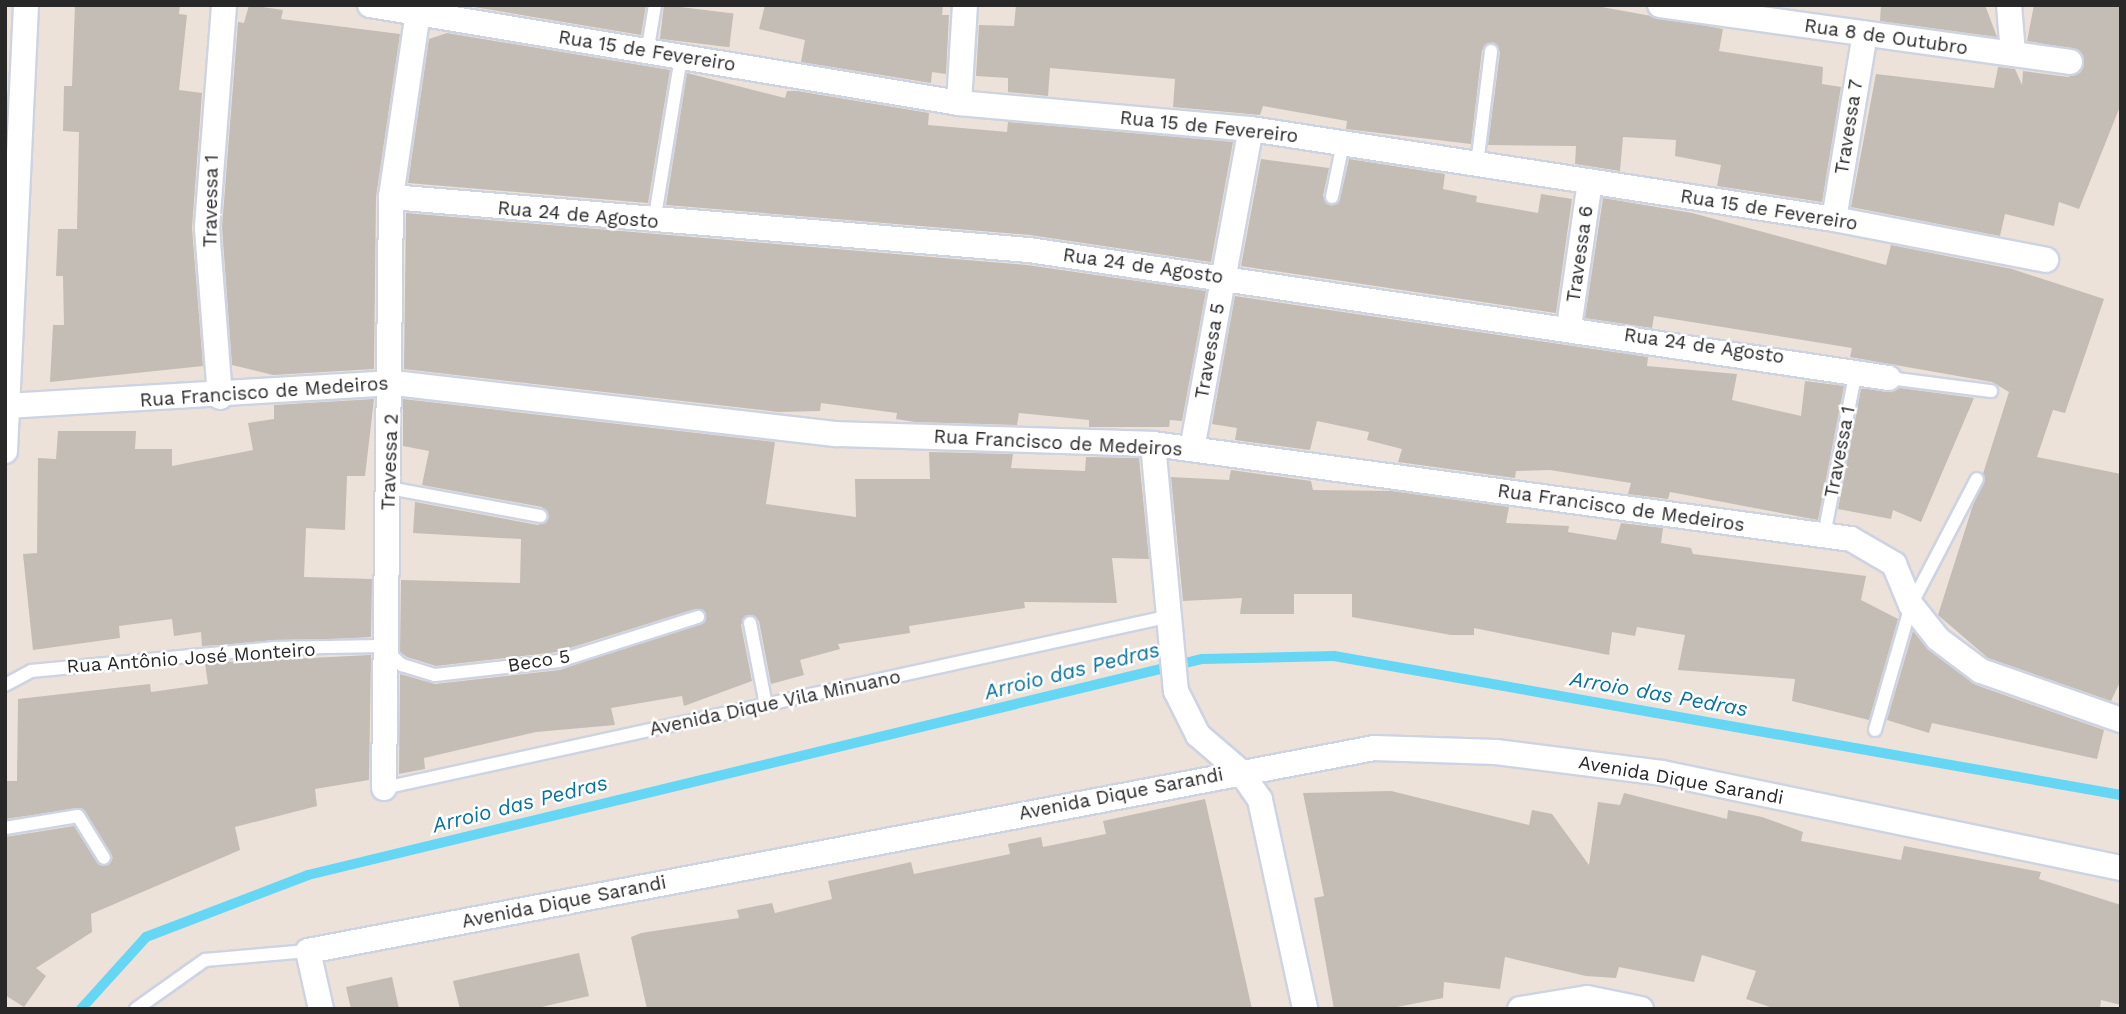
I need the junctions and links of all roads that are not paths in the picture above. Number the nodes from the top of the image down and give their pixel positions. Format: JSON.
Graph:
{"nodes":[{"id":1,"x":26,"y":5,"type":"edge"},
{"id":2,"x":224,"y":5,"type":"edge"},
{"id":3,"x":370,"y":5,"type":"edge"},
{"id":4,"x":655,"y":5,"type":"edge"},
{"id":5,"x":965,"y":5,"type":"edge"},
{"id":6,"x":1660,"y":5,"type":"edge"},
{"id":7,"x":2009,"y":5,"type":"edge"},
{"id":8,"x":433,"y":10,"type":"edge"},
{"id":9,"x":1865,"y":34,"type":"junction"},
{"id":10,"x":1491,"y":51,"type":"dead end"},
{"id":11,"x":647,"y":53,"type":"junction"},
{"id":12,"x":2013,"y":54,"type":"junction"},
{"id":13,"x":681,"y":57,"type":"junction"},
{"id":14,"x":2070,"y":62,"type":"dead end"},
{"id":15,"x":959,"y":103,"type":"junction"},
{"id":16,"x":1251,"y":129,"type":"junction"},
{"id":17,"x":1343,"y":143,"type":"junction"},
{"id":18,"x":1478,"y":164,"type":"junction"},
{"id":19,"x":1590,"y":182,"type":"junction"},
{"id":20,"x":391,"y":197,"type":"junction"},
{"id":21,"x":1332,"y":197,"type":"dead end"},
{"id":22,"x":1834,"y":219,"type":"junction"},
{"id":23,"x":654,"y":222,"type":"junction"},
{"id":24,"x":2046,"y":260,"type":"dead end"},
{"id":25,"x":1223,"y":278,"type":"junction"},
{"id":26,"x":1569,"y":327,"type":"junction"},
{"id":27,"x":1857,"y":368,"type":"junction"},
{"id":28,"x":1889,"y":378,"type":"joint"},
{"id":29,"x":394,"y":383,"type":"junction"},
{"id":30,"x":1991,"y":391,"type":"dead end"},
{"id":31,"x":220,"y":397,"type":"junction"},
{"id":32,"x":7,"y":406,"type":"junction"},
{"id":33,"x":1153,"y":444,"type":"junction"},
{"id":34,"x":1192,"y":449,"type":"junction"},
{"id":35,"x":5,"y":452,"type":"edge"},
{"id":36,"x":1976,"y":479,"type":"dead end"},
{"id":37,"x":389,"y":488,"type":"junction"},
{"id":38,"x":540,"y":516,"type":"dead end"},
{"id":39,"x":1824,"y":536,"type":"junction"},
{"id":40,"x":1911,"y":605,"type":"junction"},
{"id":41,"x":698,"y":617,"type":"dead end"},
{"id":42,"x":750,"y":623,"type":"dead end"},
{"id":43,"x":1167,"y":624,"type":"junction"},
{"id":44,"x":382,"y":646,"type":"junction"},
{"id":45,"x":5,"y":685,"type":"edge"},
{"id":46,"x":766,"y":705,"type":"junction"},
{"id":47,"x":2121,"y":720,"type":"edge"},
{"id":48,"x":1875,"y":730,"type":"dead end"},
{"id":49,"x":1240,"y":771,"type":"junction"},
{"id":50,"x":384,"y":788,"type":"joint"},
{"id":51,"x":5,"y":828,"type":"edge"},
{"id":52,"x":104,"y":858,"type":"dead end"},
{"id":53,"x":2121,"y":867,"type":"edge"},
{"id":54,"x":308,"y":951,"type":"junction"},
{"id":55,"x":136,"y":1009,"type":"edge"},
{"id":56,"x":321,"y":1009,"type":"edge"},
{"id":57,"x":1305,"y":1009,"type":"edge"},
{"id":58,"x":1522,"y":1009,"type":"edge"},
{"id":59,"x":1641,"y":1009,"type":"edge"}],
"edges":[{"from":1,"to":32,"type":"street"},
{"from":2,"to":31,"type":"street","name":"Travessa 1"},
{"from":3,"to":8,"type":"street","name":"Rua 15 de Fevereiro"},
{"from":4,"to":11,"type":"lane"},
{"from":5,"to":15,"type":"street"},
{"from":6,"to":9,"type":"street","name":"Rua 8 de Outubro"},
{"from":7,"to":12,"type":"street"},
{"from":8,"to":11,"type":"street","name":"Rua 15 de Fevereiro"},
{"from":8,"to":20,"type":"street","name":"Travessa 2"},
{"from":9,"to":12,"type":"street","name":"Rua 8 de Outubro"},
{"from":9,"to":22,"type":"street","name":"Travessa 7"},
{"from":10,"to":18,"type":"lane"},
{"from":11,"to":13,"type":"street","name":"Rua 15 de Fevereiro"},
{"from":12,"to":14,"type":"street","name":"Rua 8 de Outubro"},
{"from":13,"to":15,"type":"street","name":"Rua 15 de Fevereiro"},
{"from":13,"to":23,"type":"lane"},
{"from":15,"to":16,"type":"street","name":"Rua 15 de Fevereiro"},
{"from":16,"to":17,"type":"street","name":"Rua 15 de Fevereiro"},
{"from":16,"to":25,"type":"street","name":"Travessa 5"},
{"from":17,"to":18,"type":"street","name":"Rua 15 de Fevereiro"},
{"from":17,"to":21,"type":"lane"},
{"from":18,"to":19,"type":"street","name":"Rua 15 de Fevereiro"},
{"from":19,"to":22,"type":"street","name":"Rua 15 de Fevereiro"},
{"from":19,"to":26,"type":"street","name":"Travessa 6"},
{"from":20,"to":23,"type":"street","name":"Rua 24 de Agosto"},
{"from":20,"to":29,"type":"street","name":"Travessa 2"},
{"from":22,"to":24,"type":"street","name":"Rua 15 de Fevereiro"},
{"from":23,"to":25,"type":"street","name":"Rua 24 de Agosto"},
{"from":25,"to":26,"type":"street","name":"Rua 24 de Agosto"},
{"from":25,"to":34,"type":"street","name":"Travessa 5"},
{"from":26,"to":27,"type":"street","name":"Rua 24 de Agosto"},
{"from":27,"to":28,"type":"street","name":"Rua 24 de Agosto"},
{"from":27,"to":39,"type":"lane","name":"Travessa 1"},
{"from":28,"to":30,"type":"lane"},
{"from":29,"to":31,"type":"street","name":"Rua Francisco de Medeiros"},
{"from":29,"to":33,"type":"street","name":"Rua Francisco de Medeiros"},
{"from":29,"to":37,"type":"street","name":"Travessa 2"},
{"from":31,"to":32,"type":"street","name":"Rua Francisco de Medeiros"},
{"from":32,"to":35,"type":"street"},
{"from":33,"to":34,"type":"street","name":"Rua Francisco de Medeiros"},
{"from":33,"to":43,"type":"street"},
{"from":34,"to":39,"type":"street","name":"Rua Francisco de Medeiros"},
{"from":36,"to":40,"type":"lane"},
{"from":37,"to":38,"type":"lane"},
{"from":37,"to":44,"type":"street","name":"Travessa 2"},
{"from":39,"to":40,"type":"street","name":"Rua Francisco de Medeiros"},
{"from":40,"to":47,"type":"street","name":"Rua Francisco de Medeiros"},
{"from":40,"to":48,"type":"lane"},
{"from":41,"to":44,"type":"lane","name":"Beco 5"},
{"from":42,"to":46,"type":"lane"},
{"from":43,"to":46,"type":"lane","name":"Avenida Dique Vila Minuano"},
{"from":43,"to":49,"type":"street"},
{"from":44,"to":45,"type":"lane","name":"Rua Antônio José Monteiro"},
{"from":44,"to":50,"type":"street","name":"Travessa 2"},
{"from":46,"to":50,"type":"lane","name":"Avenida Dique Vila Minuano"},
{"from":49,"to":53,"type":"street","name":"Avenida Dique Sarandi"},
{"from":49,"to":54,"type":"street","name":"Avenida Dique Sarandi"},
{"from":49,"to":57,"type":"street"},
{"from":51,"to":52,"type":"lane"},
{"from":54,"to":55,"type":"lane","name":"Avenida Dique Sarandi"},
{"from":54,"to":56,"type":"street"},
{"from":58,"to":59,"type":"street"}]}
